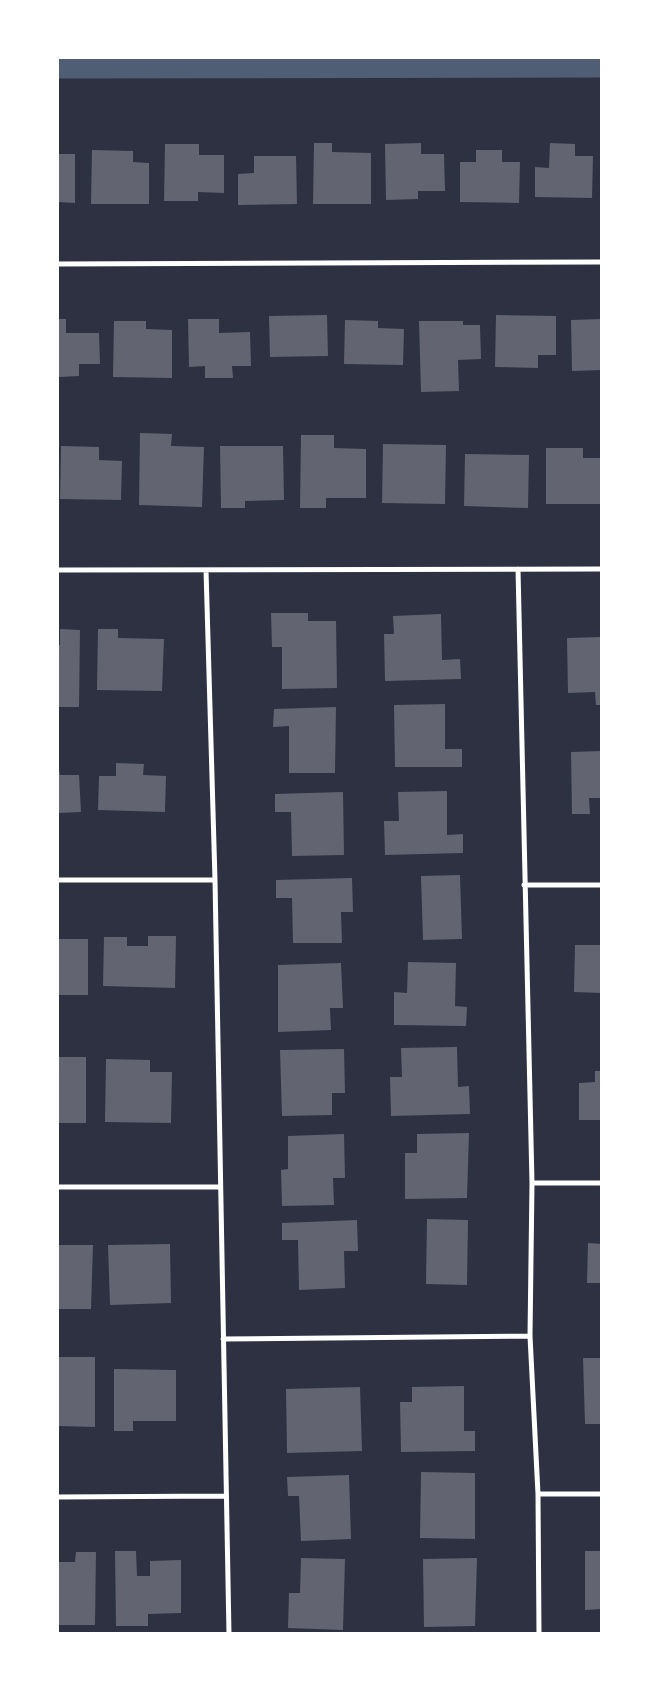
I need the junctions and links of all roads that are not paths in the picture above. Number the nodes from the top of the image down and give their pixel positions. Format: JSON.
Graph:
{"nodes":[{"id":1,"x":602,"y":262,"type":"edge"},
{"id":2,"x":58,"y":264,"type":"edge"},
{"id":3,"x":518,"y":569,"type":"junction"},
{"id":4,"x":602,"y":569,"type":"edge"},
{"id":5,"x":58,"y":570,"type":"edge"},
{"id":6,"x":206,"y":570,"type":"junction"},
{"id":7,"x":58,"y":880,"type":"edge"},
{"id":8,"x":214,"y":880,"type":"junction"},
{"id":9,"x":602,"y":885,"type":"edge"},
{"id":10,"x":524,"y":886,"type":"junction"},
{"id":11,"x":532,"y":1183,"type":"junction"},
{"id":12,"x":602,"y":1183,"type":"edge"},
{"id":13,"x":58,"y":1187,"type":"edge"},
{"id":14,"x":220,"y":1187,"type":"junction"},
{"id":15,"x":530,"y":1336,"type":"junction"},
{"id":16,"x":224,"y":1339,"type":"junction"},
{"id":17,"x":538,"y":1494,"type":"junction"},
{"id":18,"x":602,"y":1494,"type":"edge"},
{"id":19,"x":225,"y":1496,"type":"junction"},
{"id":20,"x":58,"y":1498,"type":"edge"},
{"id":21,"x":229,"y":1634,"type":"edge"},
{"id":22,"x":539,"y":1634,"type":"edge"}],
"edges":[{"from":1,"to":2,"type":"street"},
{"from":3,"to":4,"type":"street"},
{"from":3,"to":6,"type":"street"},
{"from":3,"to":10,"type":"street"},
{"from":5,"to":6,"type":"street"},
{"from":6,"to":8,"type":"street"},
{"from":7,"to":8,"type":"street"},
{"from":8,"to":14,"type":"street"},
{"from":9,"to":10,"type":"street"},
{"from":10,"to":11,"type":"street"},
{"from":11,"to":12,"type":"street"},
{"from":11,"to":15,"type":"street"},
{"from":13,"to":14,"type":"street"},
{"from":14,"to":16,"type":"street"},
{"from":15,"to":16,"type":"street"},
{"from":15,"to":17,"type":"street"},
{"from":16,"to":19,"type":"street"},
{"from":17,"to":18,"type":"street"},
{"from":17,"to":22,"type":"street"},
{"from":19,"to":20,"type":"street"},
{"from":19,"to":21,"type":"street"}]}
